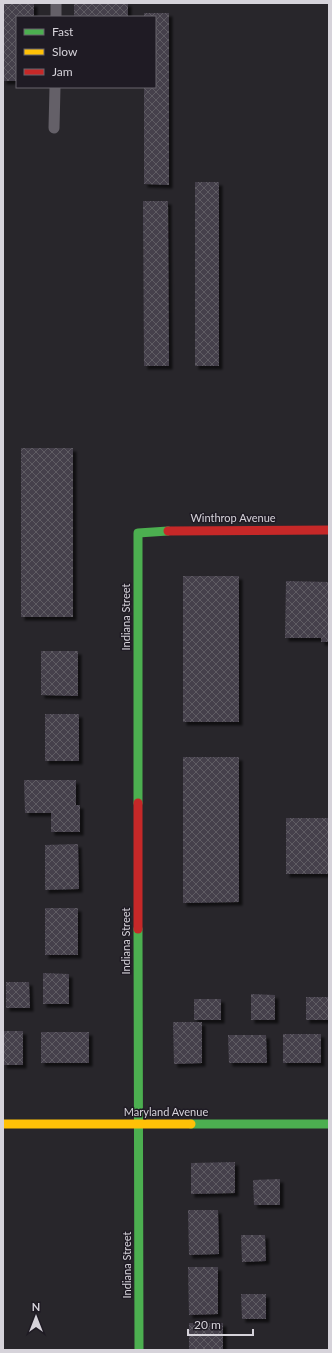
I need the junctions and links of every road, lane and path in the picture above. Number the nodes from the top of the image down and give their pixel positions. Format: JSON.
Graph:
{"nodes":[{"id":1,"x":56,"y":3,"type":"edge"},
{"id":2,"x":56,"y":16,"type":"edge"},
{"id":3,"x":55,"y":88,"type":"edge"},
{"id":4,"x":54,"y":128,"type":"dead end"},
{"id":5,"x":329,"y":530,"type":"edge"},
{"id":6,"x":138,"y":533,"type":"joint"},
{"id":7,"x":3,"y":1124,"type":"edge"},
{"id":8,"x":329,"y":1124,"type":"edge"},
{"id":9,"x":139,"y":1125,"type":"junction"},
{"id":10,"x":139,"y":1350,"type":"edge"}],
"edges":[{"from":1,"to":2,"type":"lane"},
{"from":3,"to":4,"type":"lane"},
{"from":5,"to":6,"type":"street","name":"Winthrop Avenue"},
{"from":6,"to":9,"type":"street","name":"Indiana Street"},
{"from":7,"to":9,"type":"street","name":"Maryland Avenue"},
{"from":8,"to":9,"type":"street","name":"Maryland Avenue"},
{"from":9,"to":10,"type":"street","name":"Indiana Street"}]}
